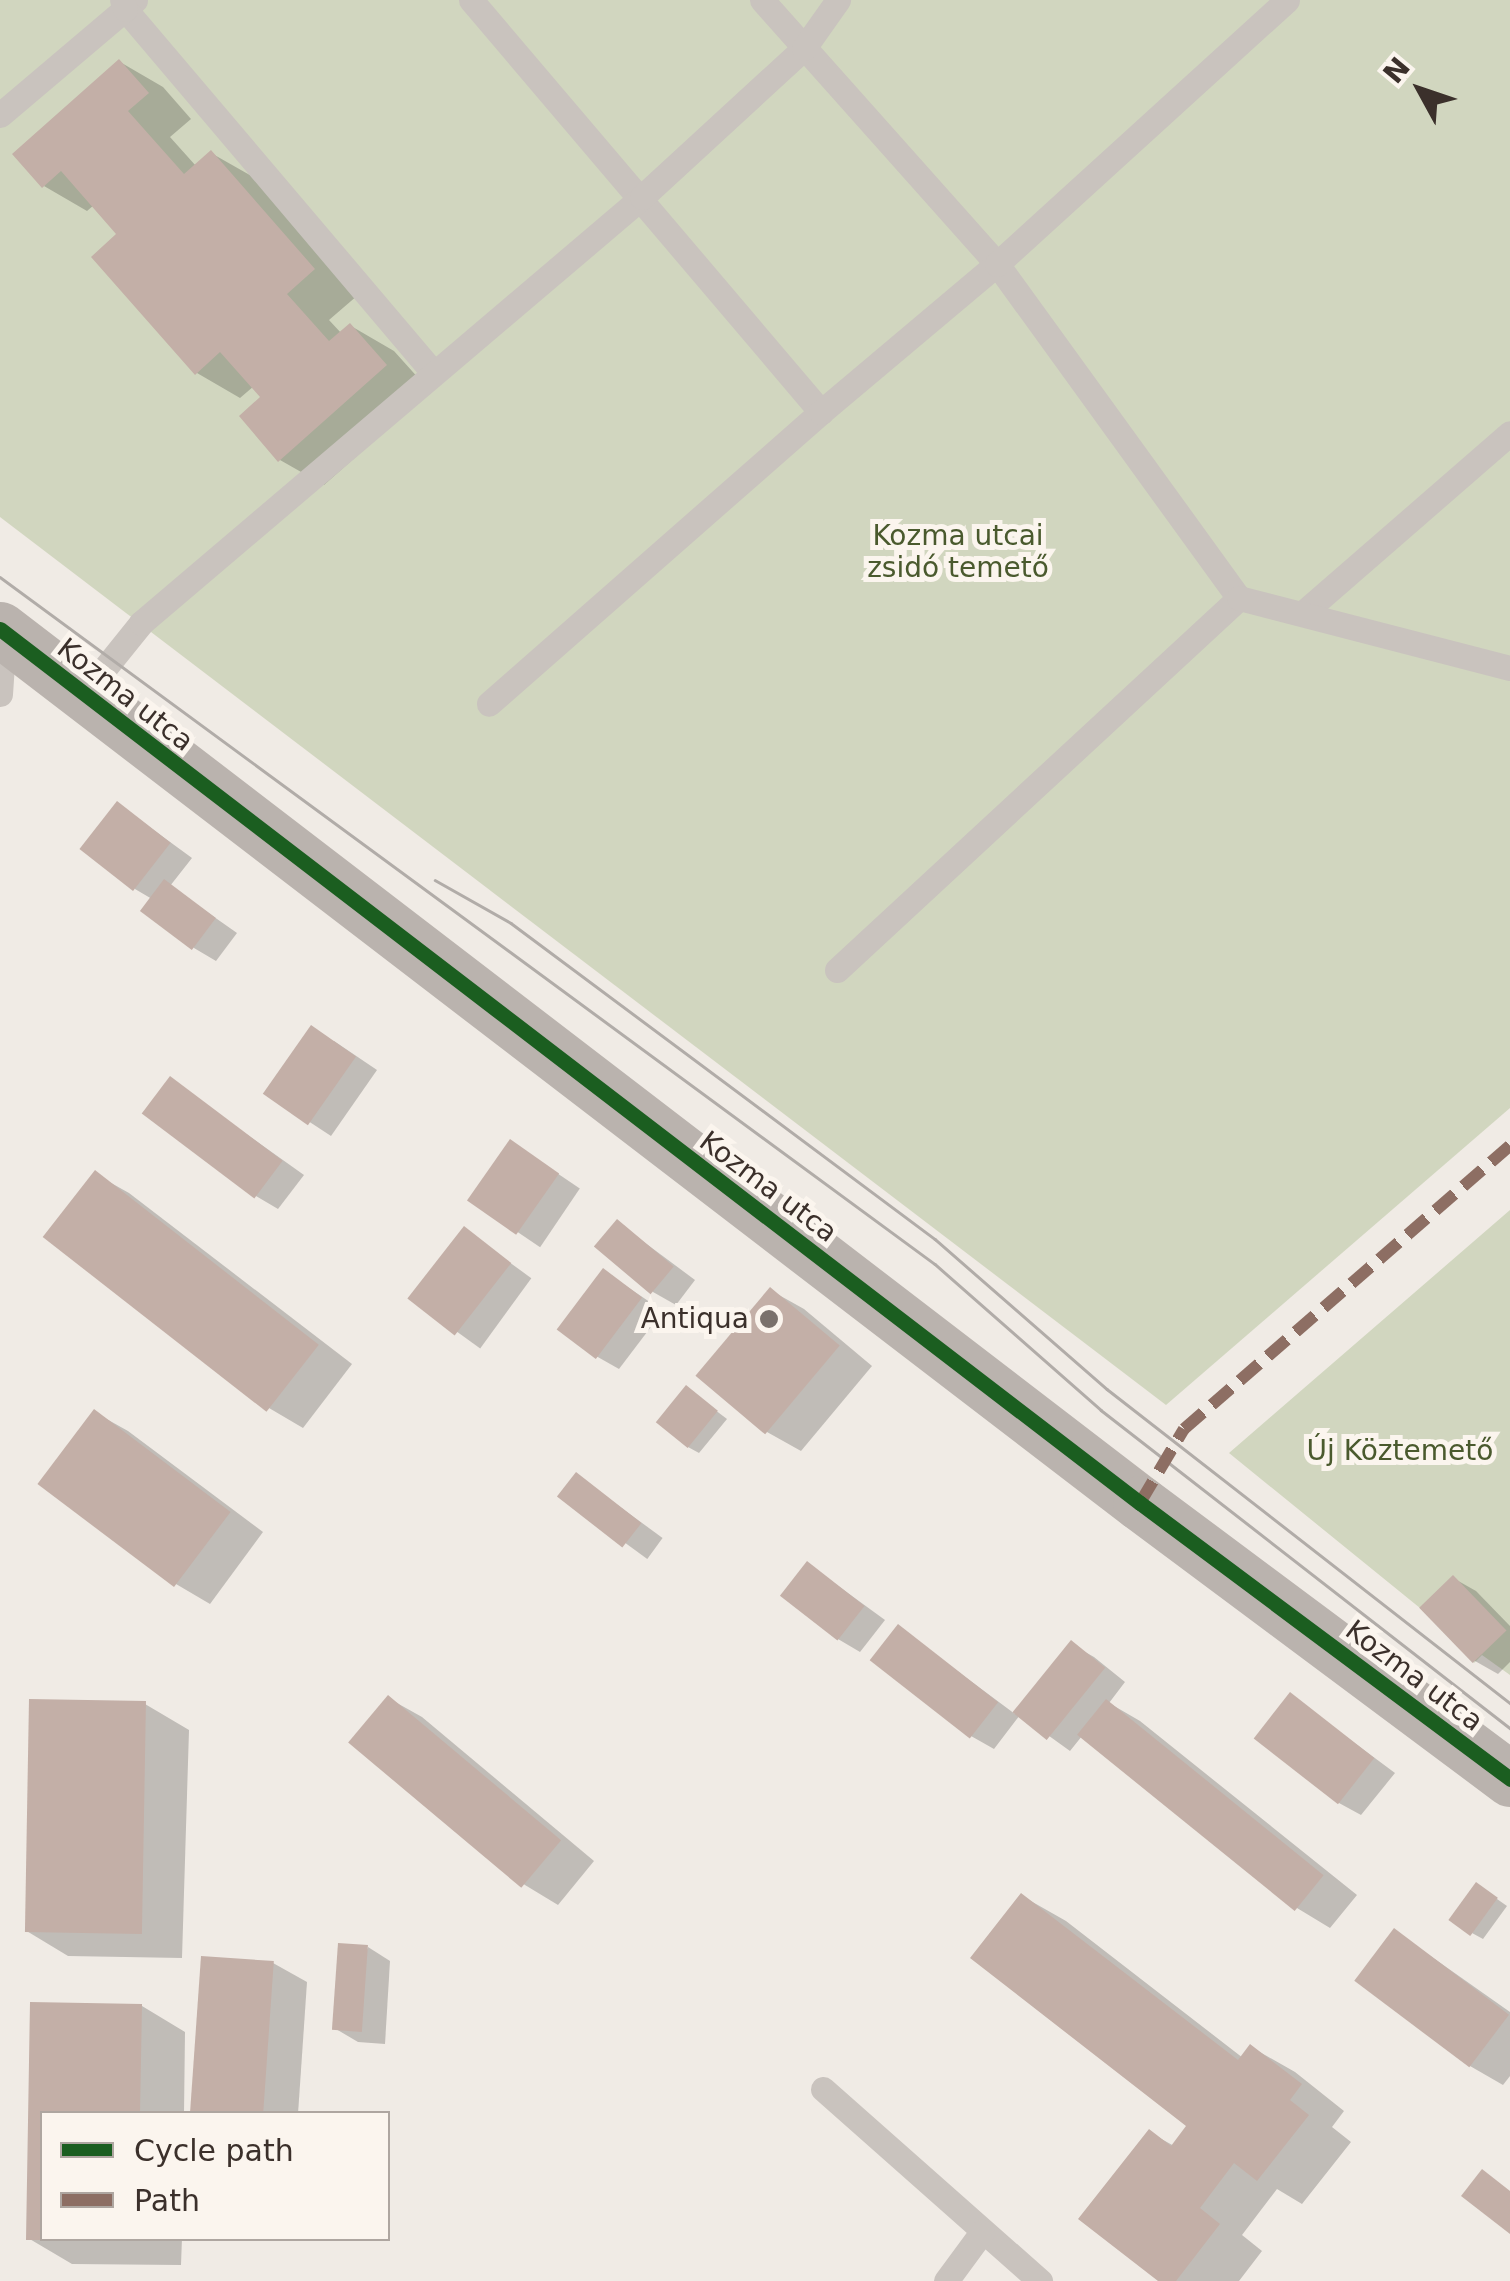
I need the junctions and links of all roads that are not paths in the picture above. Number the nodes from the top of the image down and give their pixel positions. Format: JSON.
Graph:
{"nodes":[{"id":1,"x":471,"y":0,"type":"edge"},
{"id":2,"x":762,"y":0,"type":"edge"},
{"id":3,"x":838,"y":0,"type":"edge"},
{"id":4,"x":1287,"y":0,"type":"edge"},
{"id":5,"x":127,"y":3,"type":"edge"},
{"id":6,"x":804,"y":48,"type":"junction"},
{"id":7,"x":0,"y":115,"type":"edge"},
{"id":8,"x":642,"y":197,"type":"junction"},
{"id":9,"x":996,"y":264,"type":"junction"},
{"id":10,"x":434,"y":373,"type":"junction"},
{"id":11,"x":821,"y":412,"type":"junction"},
{"id":12,"x":1510,"y":434,"type":"edge"},
{"id":13,"x":1239,"y":598,"type":"junction"},
{"id":14,"x":1303,"y":614,"type":"junction"},
{"id":15,"x":2,"y":631,"type":"edge"},
{"id":16,"x":1510,"y":668,"type":"edge"},
{"id":17,"x":0,"y":694,"type":"edge"},
{"id":18,"x":84,"y":694,"type":"junction"},
{"id":19,"x":489,"y":704,"type":"dead end"},
{"id":20,"x":837,"y":970,"type":"dead end"},
{"id":21,"x":1510,"y":1779,"type":"edge"},
{"id":22,"x":823,"y":2089,"type":"dead end"},
{"id":23,"x":982,"y":2232,"type":"junction"},
{"id":24,"x":946,"y":2281,"type":"edge"},
{"id":25,"x":1040,"y":2281,"type":"edge"}],
"edges":[{"from":1,"to":8,"type":"lane"},
{"from":2,"to":6,"type":"lane"},
{"from":3,"to":6,"type":"lane"},
{"from":4,"to":9,"type":"lane"},
{"from":5,"to":7,"type":"lane"},
{"from":5,"to":10,"type":"lane"},
{"from":6,"to":8,"type":"lane"},
{"from":6,"to":9,"type":"lane"},
{"from":8,"to":10,"type":"lane"},
{"from":8,"to":11,"type":"lane"},
{"from":9,"to":11,"type":"lane"},
{"from":9,"to":13,"type":"lane"},
{"from":10,"to":18,"type":"lane"},
{"from":11,"to":19,"type":"lane"},
{"from":12,"to":14,"type":"lane"},
{"from":13,"to":14,"type":"lane"},
{"from":13,"to":20,"type":"lane"},
{"from":14,"to":16,"type":"lane"},
{"from":15,"to":17,"type":"lane"},
{"from":15,"to":18,"type":"street","name":"Kozma utca"},
{"from":18,"to":21,"type":"street","name":"Kozma utca"},
{"from":22,"to":23,"type":"lane"},
{"from":23,"to":24,"type":"lane"},
{"from":23,"to":25,"type":"lane"}]}
